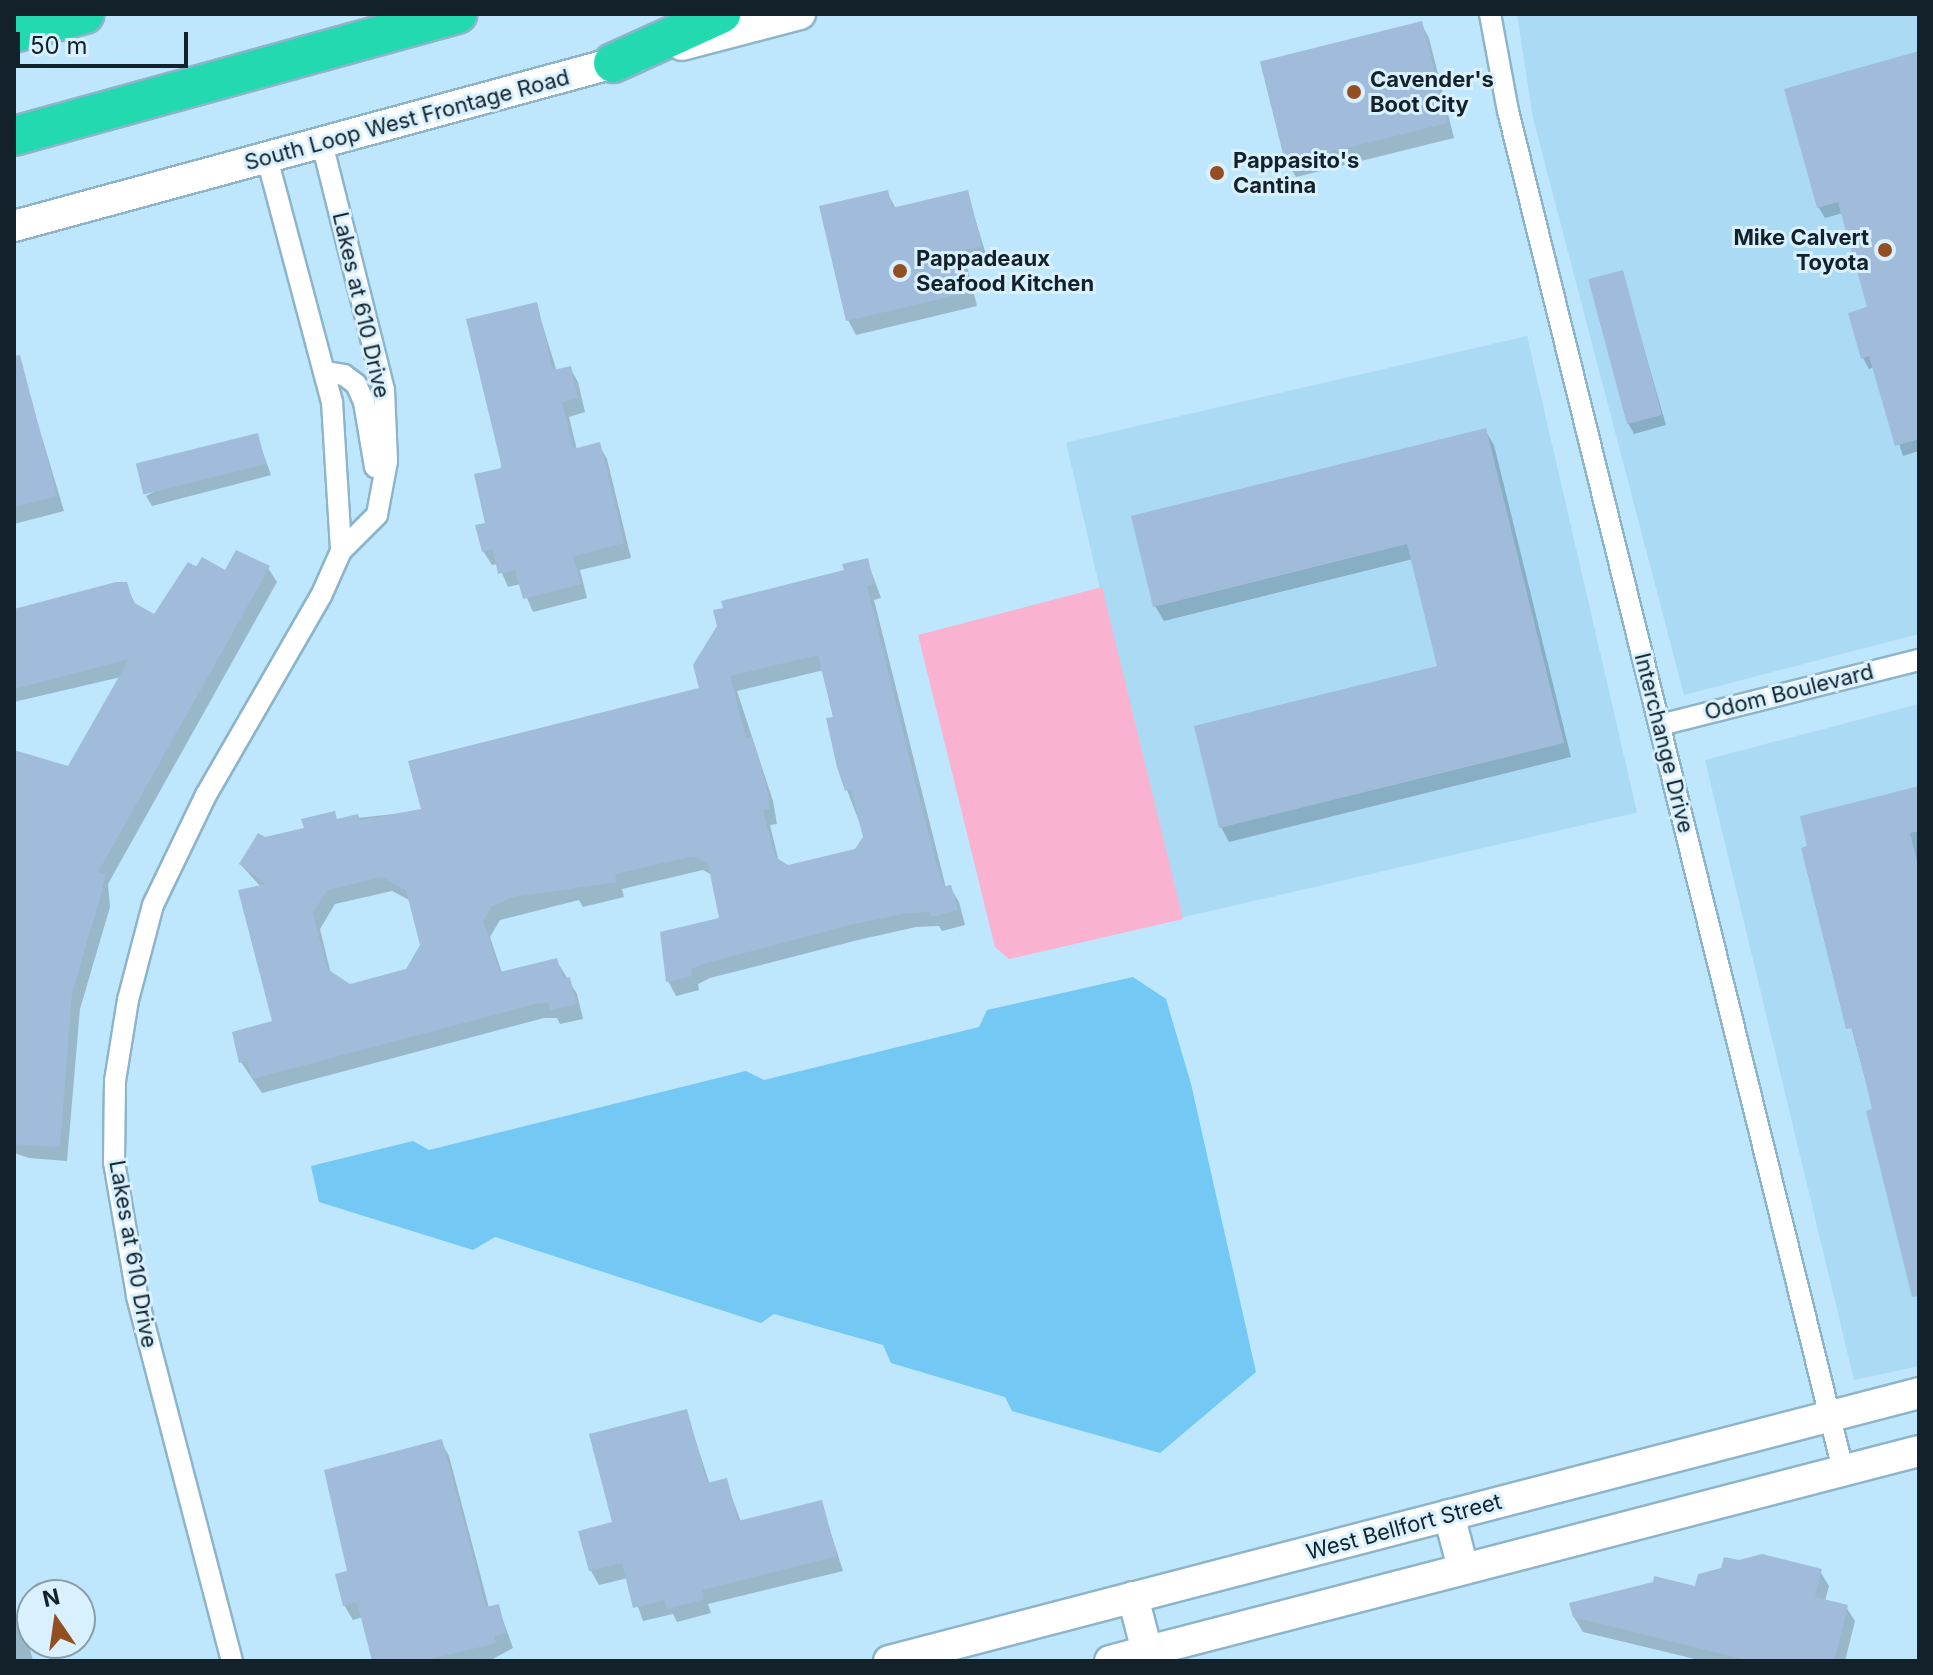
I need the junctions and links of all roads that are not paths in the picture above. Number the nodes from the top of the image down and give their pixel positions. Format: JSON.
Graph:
{"nodes":[{"id":1,"x":85,"y":14,"type":"edge"},
{"id":2,"x":458,"y":14,"type":"edge"},
{"id":3,"x":721,"y":14,"type":"edge"},
{"id":4,"x":800,"y":14,"type":"edge"},
{"id":5,"x":1490,"y":14,"type":"edge"},
{"id":6,"x":14,"y":33,"type":"edge"},
{"id":7,"x":613,"y":63,"type":"junction"},
{"id":8,"x":14,"y":136,"type":"edge"},
{"id":9,"x":322,"y":144,"type":"junction"},
{"id":10,"x":267,"y":158,"type":"junction"},
{"id":11,"x":14,"y":226,"type":"edge"},
{"id":12,"x":325,"y":372,"type":"junction"},
{"id":13,"x":377,"y":515,"type":"junction"},
{"id":14,"x":341,"y":551,"type":"junction"},
{"id":15,"x":1919,"y":660,"type":"edge"},
{"id":16,"x":1660,"y":725,"type":"junction"},
{"id":17,"x":1919,"y":1393,"type":"edge"},
{"id":18,"x":1829,"y":1417,"type":"junction"},
{"id":19,"x":1919,"y":1451,"type":"edge"},
{"id":20,"x":1843,"y":1470,"type":"junction"},
{"id":21,"x":1449,"y":1515,"type":"junction"},
{"id":22,"x":1463,"y":1568,"type":"junction"},
{"id":23,"x":1133,"y":1597,"type":"junction"},
{"id":24,"x":1147,"y":1651,"type":"junction"},
{"id":25,"x":232,"y":1661,"type":"edge"},
{"id":26,"x":889,"y":1661,"type":"edge"},
{"id":27,"x":1110,"y":1661,"type":"edge"}],
"edges":[{"from":1,"to":6,"type":"highway"},
{"from":2,"to":8,"type":"highway"},
{"from":3,"to":7,"type":"highway"},
{"from":4,"to":7,"type":"main road","name":"South Loop West Frontage Road"},
{"from":5,"to":16,"type":"street","name":"Interchange Drive"},
{"from":7,"to":9,"type":"main road","name":"South Loop West Frontage Road"},
{"from":9,"to":10,"type":"main road","name":"South Loop West Frontage Road"},
{"from":9,"to":13,"type":"street","name":"Lakes at 610 Drive"},
{"from":10,"to":11,"type":"main road","name":"South Loop West Frontage Road"},
{"from":10,"to":12,"type":"street","name":"Lakes at 610 Drive"},
{"from":12,"to":13,"type":"street","name":"Lakes at 610 Drive"},
{"from":12,"to":14,"type":"street","name":"Lakes at 610 Drive"},
{"from":13,"to":14,"type":"street","name":"Lakes at 610 Drive"},
{"from":14,"to":25,"type":"street","name":"Lakes at 610 Drive"},
{"from":15,"to":16,"type":"street","name":"Odom Boulevard"},
{"from":16,"to":18,"type":"street","name":"Interchange Drive"},
{"from":17,"to":18,"type":"main road","name":"West Bellfort Street"},
{"from":18,"to":20,"type":"street","name":"Interchange Drive"},
{"from":18,"to":21,"type":"main road","name":"West Bellfort Street"},
{"from":19,"to":20,"type":"main road"},
{"from":20,"to":22,"type":"main road"},
{"from":21,"to":22,"type":"main road"},
{"from":21,"to":23,"type":"main road","name":"West Bellfort Street"},
{"from":22,"to":24,"type":"main road"},
{"from":23,"to":24,"type":"main road"},
{"from":23,"to":26,"type":"main road","name":"West Bellfort Street"},
{"from":24,"to":27,"type":"main road"}]}
